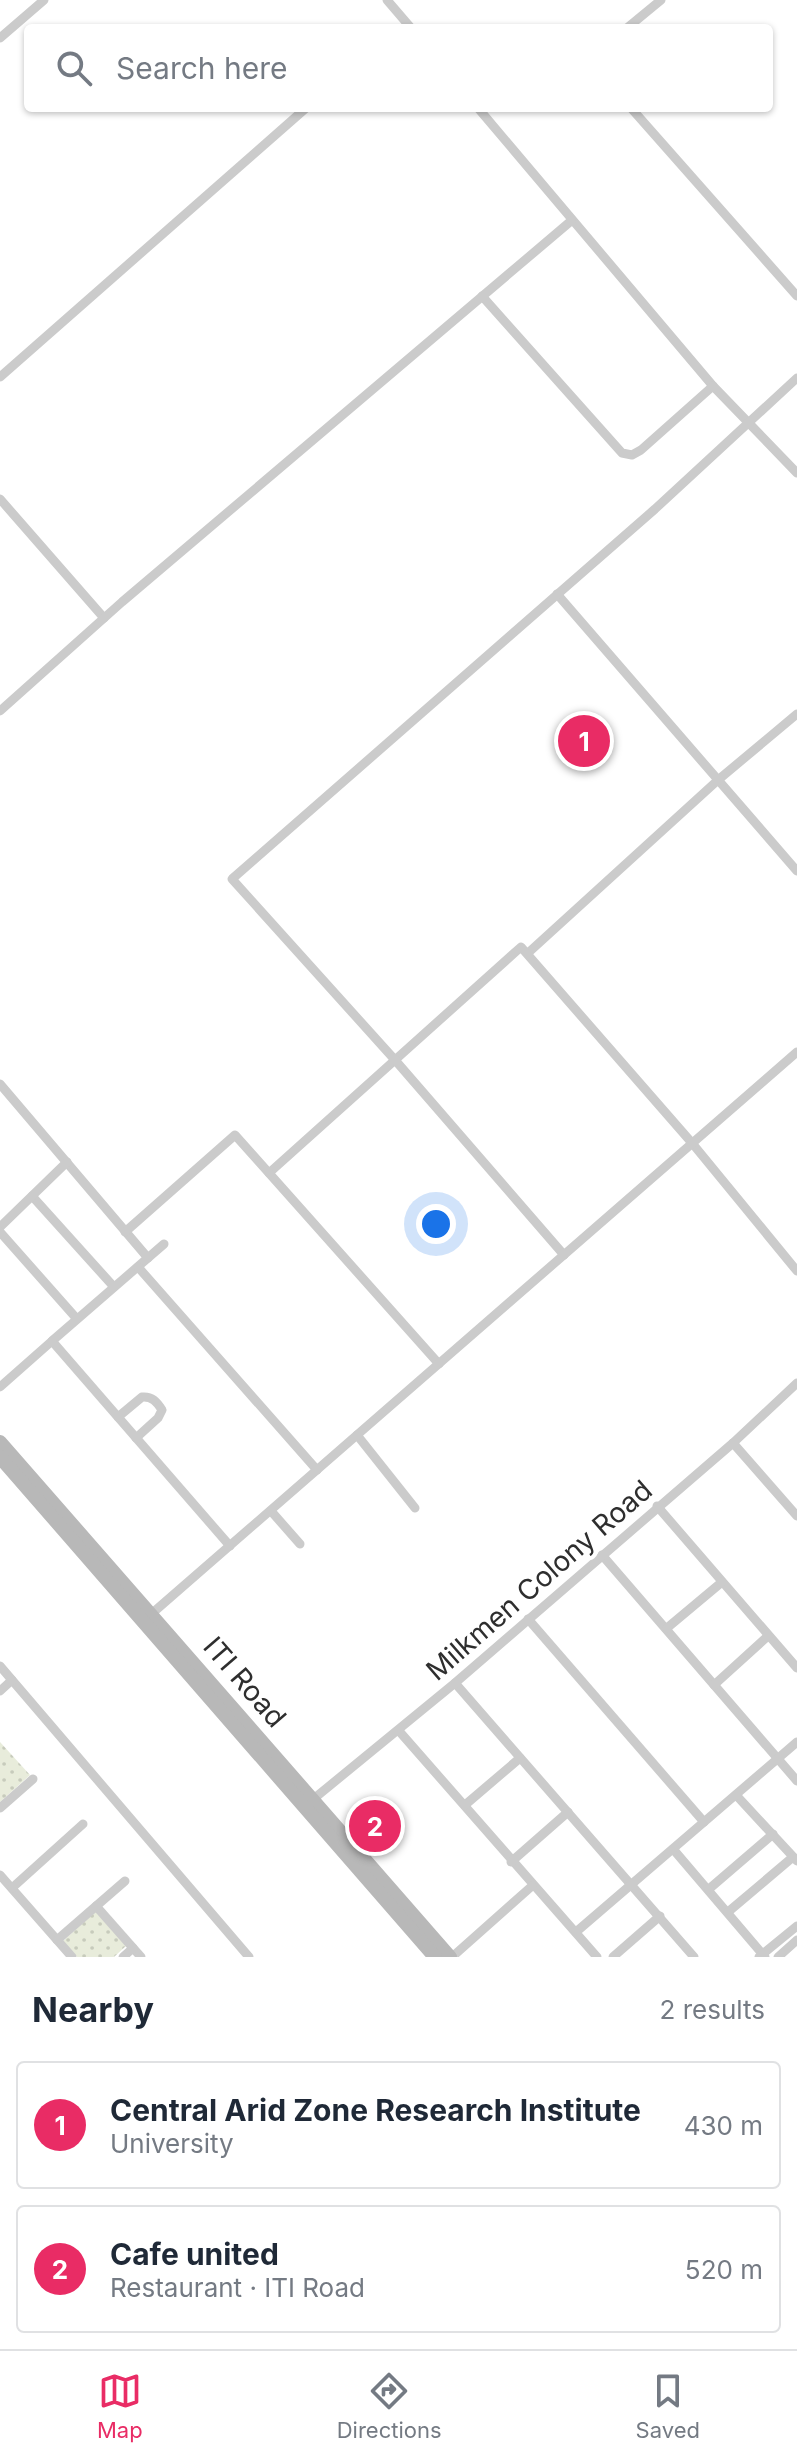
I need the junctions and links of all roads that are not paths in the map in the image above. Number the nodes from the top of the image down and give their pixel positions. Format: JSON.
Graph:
{"nodes":[{"id":1,"x":44,"y":0,"type":"edge"},
{"id":2,"x":387,"y":0,"type":"edge"},
{"id":3,"x":661,"y":0,"type":"edge"},
{"id":4,"x":403,"y":24,"type":"edge"},
{"id":5,"x":632,"y":24,"type":"edge"},
{"id":6,"x":0,"y":38,"type":"edge"},
{"id":7,"x":301,"y":112,"type":"edge"},
{"id":8,"x":481,"y":112,"type":"edge"},
{"id":9,"x":635,"y":112,"type":"edge"},
{"id":10,"x":571,"y":221,"type":"junction"},
{"id":11,"x":482,"y":296,"type":"junction"},
{"id":12,"x":797,"y":296,"type":"edge"},
{"id":13,"x":0,"y":377,"type":"edge"},
{"id":14,"x":797,"y":378,"type":"edge"},
{"id":15,"x":713,"y":386,"type":"junction"},
{"id":16,"x":748,"y":422,"type":"junction"},
{"id":17,"x":797,"y":473,"type":"edge"},
{"id":18,"x":0,"y":499,"type":"edge"},
{"id":19,"x":557,"y":594,"type":"junction"},
{"id":20,"x":104,"y":618,"type":"junction"},
{"id":21,"x":0,"y":711,"type":"edge"},
{"id":22,"x":797,"y":714,"type":"edge"},
{"id":23,"x":718,"y":780,"type":"junction"},
{"id":24,"x":797,"y":871,"type":"edge"},
{"id":25,"x":528,"y":953,"type":"junction"},
{"id":26,"x":797,"y":1052,"type":"edge"},
{"id":27,"x":395,"y":1060,"type":"junction"},
{"id":28,"x":0,"y":1084,"type":"edge"},
{"id":29,"x":692,"y":1143,"type":"junction"},
{"id":30,"x":67,"y":1162,"type":"junction"},
{"id":31,"x":269,"y":1173,"type":"junction"},
{"id":32,"x":32,"y":1196,"type":"junction"},
{"id":33,"x":0,"y":1229,"type":"edge"},
{"id":34,"x":125,"y":1232,"type":"junction"},
{"id":35,"x":164,"y":1244,"type":"dead end"},
{"id":36,"x":564,"y":1255,"type":"junction"},
{"id":37,"x":148,"y":1258,"type":"junction"},
{"id":38,"x":138,"y":1267,"type":"junction"},
{"id":39,"x":797,"y":1271,"type":"edge"},
{"id":40,"x":114,"y":1287,"type":"junction"},
{"id":41,"x":77,"y":1319,"type":"junction"},
{"id":42,"x":52,"y":1341,"type":"junction"},
{"id":43,"x":439,"y":1364,"type":"junction"},
{"id":44,"x":797,"y":1383,"type":"edge"},
{"id":45,"x":0,"y":1387,"type":"edge"},
{"id":46,"x":118,"y":1417,"type":"junction"},
{"id":47,"x":357,"y":1435,"type":"junction"},
{"id":48,"x":136,"y":1438,"type":"junction"},
{"id":49,"x":0,"y":1442,"type":"edge"},
{"id":50,"x":733,"y":1443,"type":"junction"},
{"id":51,"x":0,"y":1457,"type":"edge"},
{"id":52,"x":317,"y":1470,"type":"junction"},
{"id":53,"x":657,"y":1506,"type":"junction"},
{"id":54,"x":415,"y":1508,"type":"dead end"},
{"id":55,"x":271,"y":1511,"type":"junction"},
{"id":56,"x":797,"y":1516,"type":"edge"},
{"id":57,"x":300,"y":1544,"type":"dead end"},
{"id":58,"x":230,"y":1546,"type":"junction"},
{"id":59,"x":602,"y":1555,"type":"junction"},
{"id":60,"x":722,"y":1582,"type":"junction"},
{"id":61,"x":148,"y":1618,"type":"junction"},
{"id":62,"x":528,"y":1619,"type":"junction"},
{"id":63,"x":667,"y":1628,"type":"junction"},
{"id":64,"x":768,"y":1636,"type":"junction"},
{"id":65,"x":795,"y":1663,"type":"edge"},
{"id":66,"x":0,"y":1666,"type":"edge"},
{"id":67,"x":12,"y":1680,"type":"junction"},
{"id":68,"x":455,"y":1683,"type":"junction"},
{"id":69,"x":714,"y":1685,"type":"junction"},
{"id":70,"x":0,"y":1691,"type":"edge"},
{"id":71,"x":399,"y":1731,"type":"junction"},
{"id":72,"x":797,"y":1742,"type":"edge"},
{"id":73,"x":520,"y":1758,"type":"junction"},
{"id":74,"x":776,"y":1758,"type":"junction"},
{"id":75,"x":33,"y":1779,"type":"dead end"},
{"id":76,"x":797,"y":1781,"type":"edge"},
{"id":77,"x":736,"y":1795,"type":"junction"},
{"id":78,"x":309,"y":1803,"type":"junction"},
{"id":79,"x":465,"y":1805,"type":"junction"},
{"id":80,"x":0,"y":1808,"type":"edge"},
{"id":81,"x":568,"y":1812,"type":"junction"},
{"id":82,"x":704,"y":1822,"type":"junction"},
{"id":83,"x":83,"y":1824,"type":"dead end"},
{"id":84,"x":773,"y":1834,"type":"junction"},
{"id":85,"x":673,"y":1849,"type":"junction"},
{"id":86,"x":795,"y":1859,"type":"edge"},
{"id":87,"x":511,"y":1862,"type":"junction"},
{"id":88,"x":0,"y":1875,"type":"edge"},
{"id":89,"x":125,"y":1881,"type":"dead end"},
{"id":90,"x":631,"y":1885,"type":"junction"},
{"id":91,"x":532,"y":1886,"type":"junction"},
{"id":92,"x":12,"y":1888,"type":"junction"},
{"id":93,"x":709,"y":1889,"type":"junction"},
{"id":94,"x":96,"y":1906,"type":"junction"},
{"id":95,"x":728,"y":1912,"type":"junction"},
{"id":96,"x":660,"y":1916,"type":"junction"},
{"id":97,"x":797,"y":1926,"type":"edge"},
{"id":98,"x":576,"y":1932,"type":"junction"},
{"id":99,"x":57,"y":1940,"type":"junction"},
{"id":100,"x":797,"y":1940,"type":"edge"},
{"id":101,"x":133,"y":1948,"type":"junction"},
{"id":102,"x":762,"y":1956,"type":"edge"},
{"id":103,"x":72,"y":1957,"type":"edge"},
{"id":104,"x":123,"y":1957,"type":"edge"},
{"id":105,"x":141,"y":1957,"type":"edge"},
{"id":106,"x":249,"y":1957,"type":"edge"},
{"id":107,"x":435,"y":1957,"type":"edge"},
{"id":108,"x":451,"y":1957,"type":"edge"},
{"id":109,"x":597,"y":1957,"type":"edge"},
{"id":110,"x":613,"y":1957,"type":"edge"},
{"id":111,"x":694,"y":1957,"type":"edge"},
{"id":112,"x":778,"y":1957,"type":"edge"}],
"edges":[{"from":1,"to":6,"type":"street"},
{"from":2,"to":4,"type":"street"},
{"from":3,"to":5,"type":"street"},
{"from":7,"to":13,"type":"street"},
{"from":8,"to":10,"type":"street"},
{"from":9,"to":12,"type":"street"},
{"from":10,"to":11,"type":"street"},
{"from":10,"to":15,"type":"street"},
{"from":11,"to":15,"type":"street"},
{"from":11,"to":20,"type":"street"},
{"from":14,"to":16,"type":"street"},
{"from":15,"to":16,"type":"street"},
{"from":16,"to":17,"type":"street"},
{"from":16,"to":19,"type":"street"},
{"from":18,"to":20,"type":"street"},
{"from":19,"to":23,"type":"street"},
{"from":19,"to":27,"type":"street"},
{"from":20,"to":21,"type":"street"},
{"from":22,"to":23,"type":"street"},
{"from":23,"to":24,"type":"street"},
{"from":23,"to":25,"type":"street"},
{"from":25,"to":27,"type":"street"},
{"from":25,"to":29,"type":"street"},
{"from":26,"to":29,"type":"street"},
{"from":27,"to":31,"type":"street"},
{"from":27,"to":36,"type":"street"},
{"from":28,"to":30,"type":"street"},
{"from":29,"to":36,"type":"street"},
{"from":29,"to":39,"type":"street"},
{"from":30,"to":32,"type":"street"},
{"from":30,"to":34,"type":"street"},
{"from":31,"to":34,"type":"street"},
{"from":31,"to":43,"type":"street"},
{"from":32,"to":33,"type":"street"},
{"from":32,"to":40,"type":"street"},
{"from":33,"to":41,"type":"street"},
{"from":34,"to":37,"type":"street"},
{"from":35,"to":37,"type":"street"},
{"from":36,"to":43,"type":"street"},
{"from":37,"to":38,"type":"street"},
{"from":38,"to":40,"type":"street"},
{"from":38,"to":52,"type":"street"},
{"from":40,"to":41,"type":"street"},
{"from":41,"to":42,"type":"street"},
{"from":42,"to":45,"type":"street"},
{"from":42,"to":46,"type":"street"},
{"from":43,"to":47,"type":"street"},
{"from":44,"to":50,"type":"street","name":"Milkmen Colony Road"},
{"from":46,"to":48,"type":"street"},
{"from":46,"to":48,"type":"street"},
{"from":47,"to":52,"type":"street"},
{"from":47,"to":54,"type":"street"},
{"from":48,"to":58,"type":"street"},
{"from":49,"to":61,"type":"street","name":"ITI Road"},
{"from":50,"to":53,"type":"street","name":"Milkmen Colony Road"},
{"from":50,"to":56,"type":"street"},
{"from":51,"to":61,"type":"street","name":"ITI Road"},
{"from":52,"to":55,"type":"street"},
{"from":53,"to":59,"type":"street","name":"Milkmen Colony Road"},
{"from":53,"to":60,"type":"street"},
{"from":55,"to":57,"type":"street"},
{"from":55,"to":58,"type":"street"},
{"from":58,"to":61,"type":"street"},
{"from":59,"to":62,"type":"street","name":"Milkmen Colony Road"},
{"from":59,"to":63,"type":"street"},
{"from":60,"to":63,"type":"street"},
{"from":60,"to":64,"type":"street"},
{"from":61,"to":78,"type":"street","name":"ITI Road"},
{"from":62,"to":68,"type":"street","name":"Milkmen Colony Road"},
{"from":62,"to":82,"type":"street"},
{"from":63,"to":69,"type":"street"},
{"from":64,"to":65,"type":"street"},
{"from":64,"to":69,"type":"street"},
{"from":66,"to":67,"type":"street"},
{"from":67,"to":70,"type":"street"},
{"from":67,"to":106,"type":"street"},
{"from":68,"to":71,"type":"street","name":"Milkmen Colony Road"},
{"from":68,"to":73,"type":"street"},
{"from":69,"to":74,"type":"street"},
{"from":71,"to":78,"type":"street","name":"Milkmen Colony Road"},
{"from":71,"to":79,"type":"street"},
{"from":72,"to":74,"type":"street"},
{"from":73,"to":79,"type":"street"},
{"from":73,"to":81,"type":"street"},
{"from":74,"to":76,"type":"street"},
{"from":74,"to":77,"type":"street"},
{"from":75,"to":80,"type":"street"},
{"from":77,"to":82,"type":"street"},
{"from":77,"to":84,"type":"street"},
{"from":78,"to":107,"type":"street","name":"ITI Road"},
{"from":78,"to":108,"type":"street","name":"ITI Road"},
{"from":79,"to":87,"type":"street"},
{"from":81,"to":87,"type":"street"},
{"from":81,"to":90,"type":"street"},
{"from":82,"to":85,"type":"street"},
{"from":83,"to":92,"type":"street"},
{"from":84,"to":86,"type":"street"},
{"from":84,"to":93,"type":"street"},
{"from":85,"to":90,"type":"street"},
{"from":85,"to":93,"type":"street"},
{"from":86,"to":95,"type":"street"},
{"from":87,"to":91,"type":"street"},
{"from":88,"to":92,"type":"street"},
{"from":89,"to":94,"type":"street"},
{"from":90,"to":96,"type":"street"},
{"from":90,"to":98,"type":"street"},
{"from":91,"to":98,"type":"street"},
{"from":91,"to":108,"type":"street"},
{"from":92,"to":99,"type":"street"},
{"from":93,"to":95,"type":"street"},
{"from":94,"to":99,"type":"street"},
{"from":94,"to":101,"type":"street"},
{"from":95,"to":102,"type":"street"},
{"from":96,"to":110,"type":"street"},
{"from":96,"to":111,"type":"street"},
{"from":97,"to":102,"type":"street"},
{"from":98,"to":109,"type":"street"},
{"from":99,"to":103,"type":"street"},
{"from":100,"to":112,"type":"street"},
{"from":101,"to":104,"type":"street"},
{"from":101,"to":105,"type":"street"}]}
